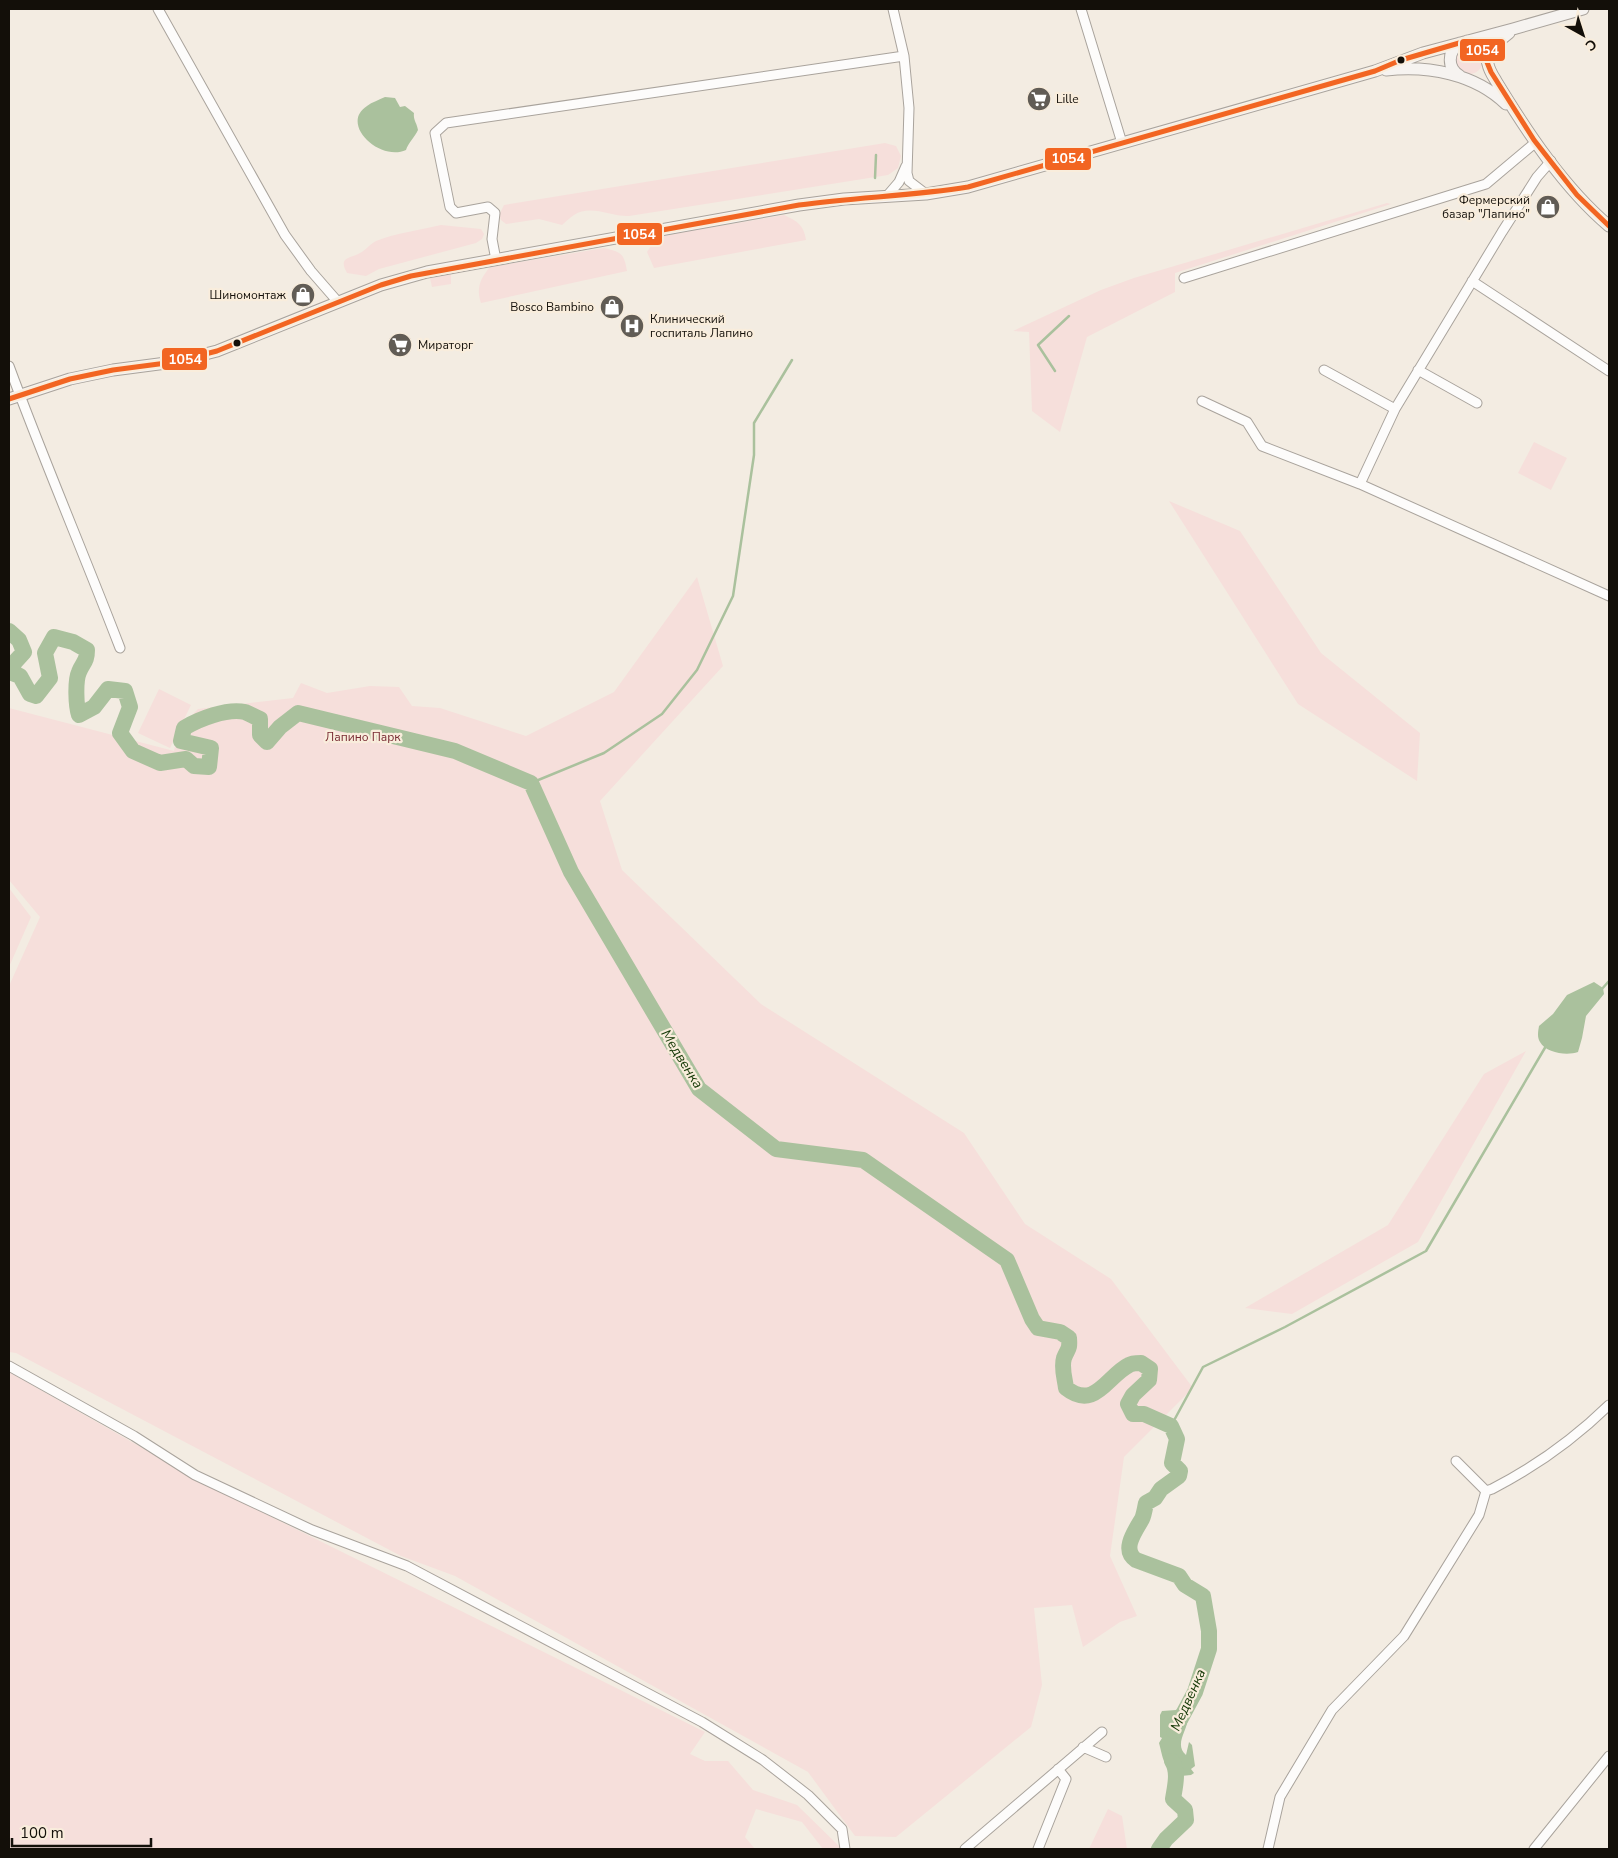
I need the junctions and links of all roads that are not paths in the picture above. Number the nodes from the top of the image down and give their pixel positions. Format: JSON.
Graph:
{"nodes":[{"id":1,"x":158,"y":9,"type":"edge"},
{"id":2,"x":893,"y":9,"type":"edge"},
{"id":3,"x":1080,"y":9,"type":"edge"},
{"id":4,"x":1583,"y":9,"type":"edge"},
{"id":5,"x":1514,"y":30,"type":"junction"},
{"id":6,"x":1464,"y":42,"type":"junction"},
{"id":7,"x":904,"y":56,"type":"junction"},
{"id":8,"x":1487,"y":59,"type":"junction"},
{"id":9,"x":1375,"y":71,"type":"junction"},
{"id":10,"x":1462,"y":77,"type":"junction"},
{"id":11,"x":1518,"y":115,"type":"junction"},
{"id":12,"x":1536,"y":142,"type":"junction"},
{"id":13,"x":1122,"y":143,"type":"junction"},
{"id":14,"x":1551,"y":161,"type":"junction"},
{"id":15,"x":906,"y":165,"type":"junction"},
{"id":16,"x":926,"y":194,"type":"junction"},
{"id":17,"x":887,"y":196,"type":"junction"},
{"id":18,"x":1609,"y":226,"type":"edge"},
{"id":19,"x":496,"y":260,"type":"junction"},
{"id":20,"x":1184,"y":278,"type":"dead end"},
{"id":21,"x":1472,"y":281,"type":"junction"},
{"id":22,"x":338,"y":302,"type":"junction"},
{"id":23,"x":9,"y":366,"type":"edge"},
{"id":24,"x":1324,"y":370,"type":"dead end"},
{"id":25,"x":1418,"y":370,"type":"junction"},
{"id":26,"x":1609,"y":371,"type":"edge"},
{"id":27,"x":14,"y":397,"type":"edge"},
{"id":28,"x":1202,"y":401,"type":"dead end"},
{"id":29,"x":1477,"y":403,"type":"dead end"},
{"id":30,"x":1395,"y":409,"type":"junction"},
{"id":31,"x":1360,"y":484,"type":"junction"},
{"id":32,"x":1609,"y":596,"type":"edge"},
{"id":33,"x":120,"y":648,"type":"dead end"},
{"id":34,"x":9,"y":1366,"type":"edge"},
{"id":35,"x":1609,"y":1405,"type":"edge"},
{"id":36,"x":1456,"y":1461,"type":"dead end"},
{"id":37,"x":1486,"y":1491,"type":"junction"},
{"id":38,"x":1102,"y":1732,"type":"dead end"},
{"id":39,"x":1083,"y":1747,"type":"junction"},
{"id":40,"x":1609,"y":1756,"type":"edge"},
{"id":41,"x":1106,"y":1757,"type":"dead end"},
{"id":42,"x":1058,"y":1769,"type":"junction"},
{"id":43,"x":845,"y":1849,"type":"edge"},
{"id":44,"x":965,"y":1849,"type":"edge"},
{"id":45,"x":1038,"y":1849,"type":"edge"},
{"id":46,"x":1268,"y":1849,"type":"edge"},
{"id":47,"x":1534,"y":1849,"type":"edge"}],
"edges":[{"from":1,"to":22,"type":"street"},
{"from":2,"to":7,"type":"street"},
{"from":3,"to":13,"type":"street"},
{"from":4,"to":5,"type":"main road"},
{"from":5,"to":6,"type":"main road"},
{"from":5,"to":8,"type":"main road"},
{"from":6,"to":8,"type":"main road"},
{"from":6,"to":9,"type":"main road"},
{"from":6,"to":10,"type":"main road"},
{"from":7,"to":15,"type":"street"},
{"from":7,"to":19,"type":"street"},
{"from":8,"to":10,"type":"main road"},
{"from":8,"to":11,"type":"main road"},
{"from":9,"to":10,"type":"main road"},
{"from":9,"to":13,"type":"main road"},
{"from":10,"to":11,"type":"main road"},
{"from":11,"to":12,"type":"main road"},
{"from":12,"to":14,"type":"main road"},
{"from":12,"to":20,"type":"street"},
{"from":13,"to":16,"type":"main road"},
{"from":14,"to":18,"type":"main road"},
{"from":14,"to":21,"type":"street"},
{"from":15,"to":16,"type":"street"},
{"from":15,"to":17,"type":"street"},
{"from":16,"to":17,"type":"main road"},
{"from":17,"to":19,"type":"main road"},
{"from":19,"to":22,"type":"main road"},
{"from":21,"to":25,"type":"street"},
{"from":21,"to":26,"type":"street"},
{"from":22,"to":27,"type":"main road"},
{"from":23,"to":27,"type":"street"},
{"from":24,"to":30,"type":"street"},
{"from":25,"to":29,"type":"street"},
{"from":25,"to":30,"type":"street"},
{"from":27,"to":33,"type":"street"},
{"from":28,"to":31,"type":"street"},
{"from":30,"to":31,"type":"street"},
{"from":31,"to":32,"type":"street"},
{"from":34,"to":43,"type":"street"},
{"from":35,"to":37,"type":"street"},
{"from":36,"to":37,"type":"street"},
{"from":37,"to":46,"type":"street"},
{"from":38,"to":39,"type":"street"},
{"from":39,"to":41,"type":"street"},
{"from":39,"to":42,"type":"street"},
{"from":40,"to":47,"type":"street"},
{"from":42,"to":44,"type":"street"},
{"from":42,"to":45,"type":"street"}]}
